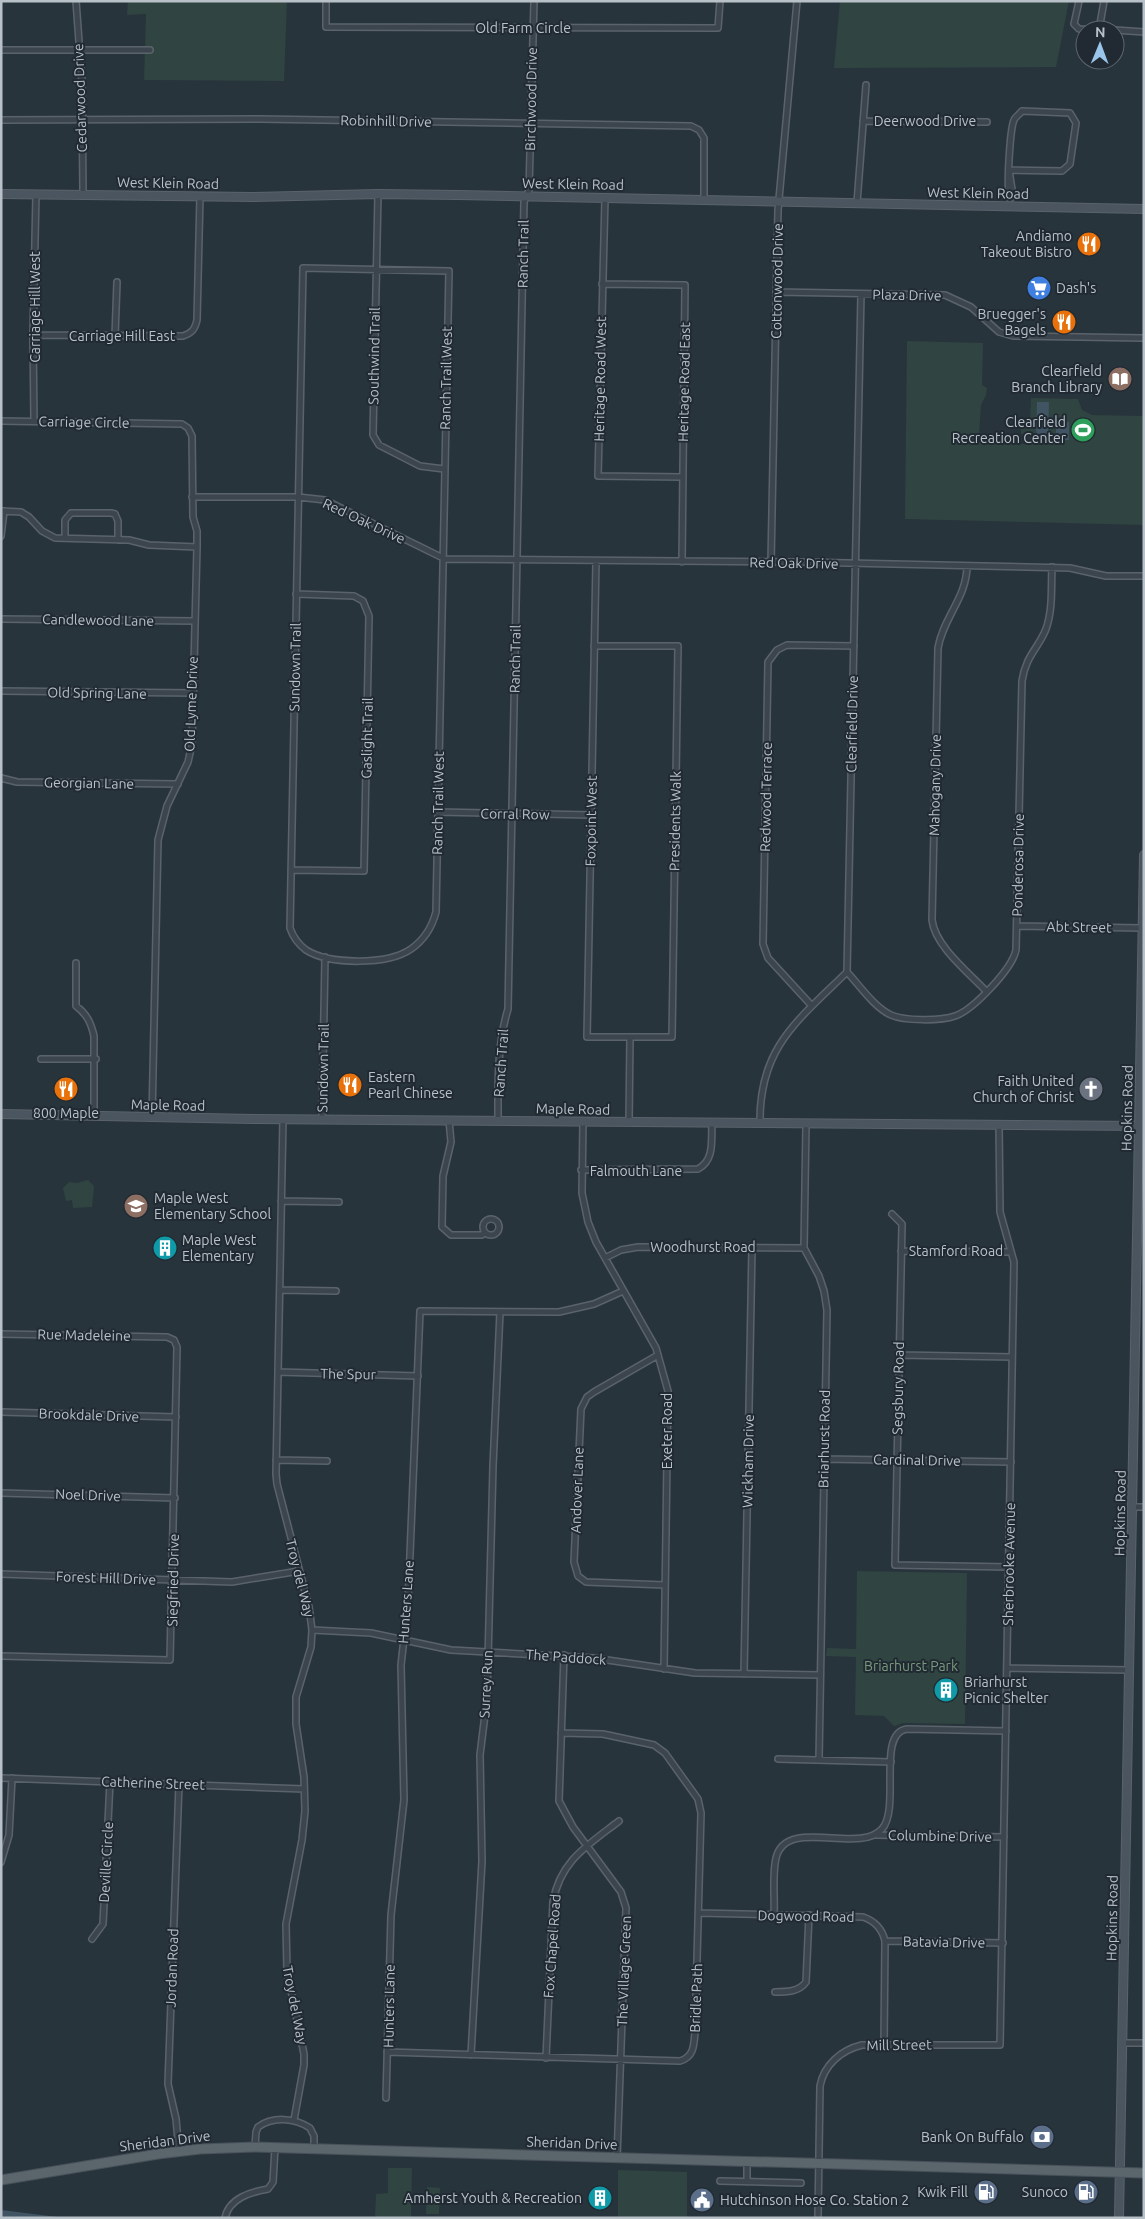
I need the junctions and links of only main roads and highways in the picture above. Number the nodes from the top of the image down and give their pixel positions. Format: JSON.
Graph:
{"nodes":[{"id":1,"x":1144,"y":2173,"type":"edge"},
{"id":2,"x":1,"y":2180,"type":"edge"}],
"edges":[{"from":1,"to":2,"type":"main road","name":"Sheridan Drive"}]}
